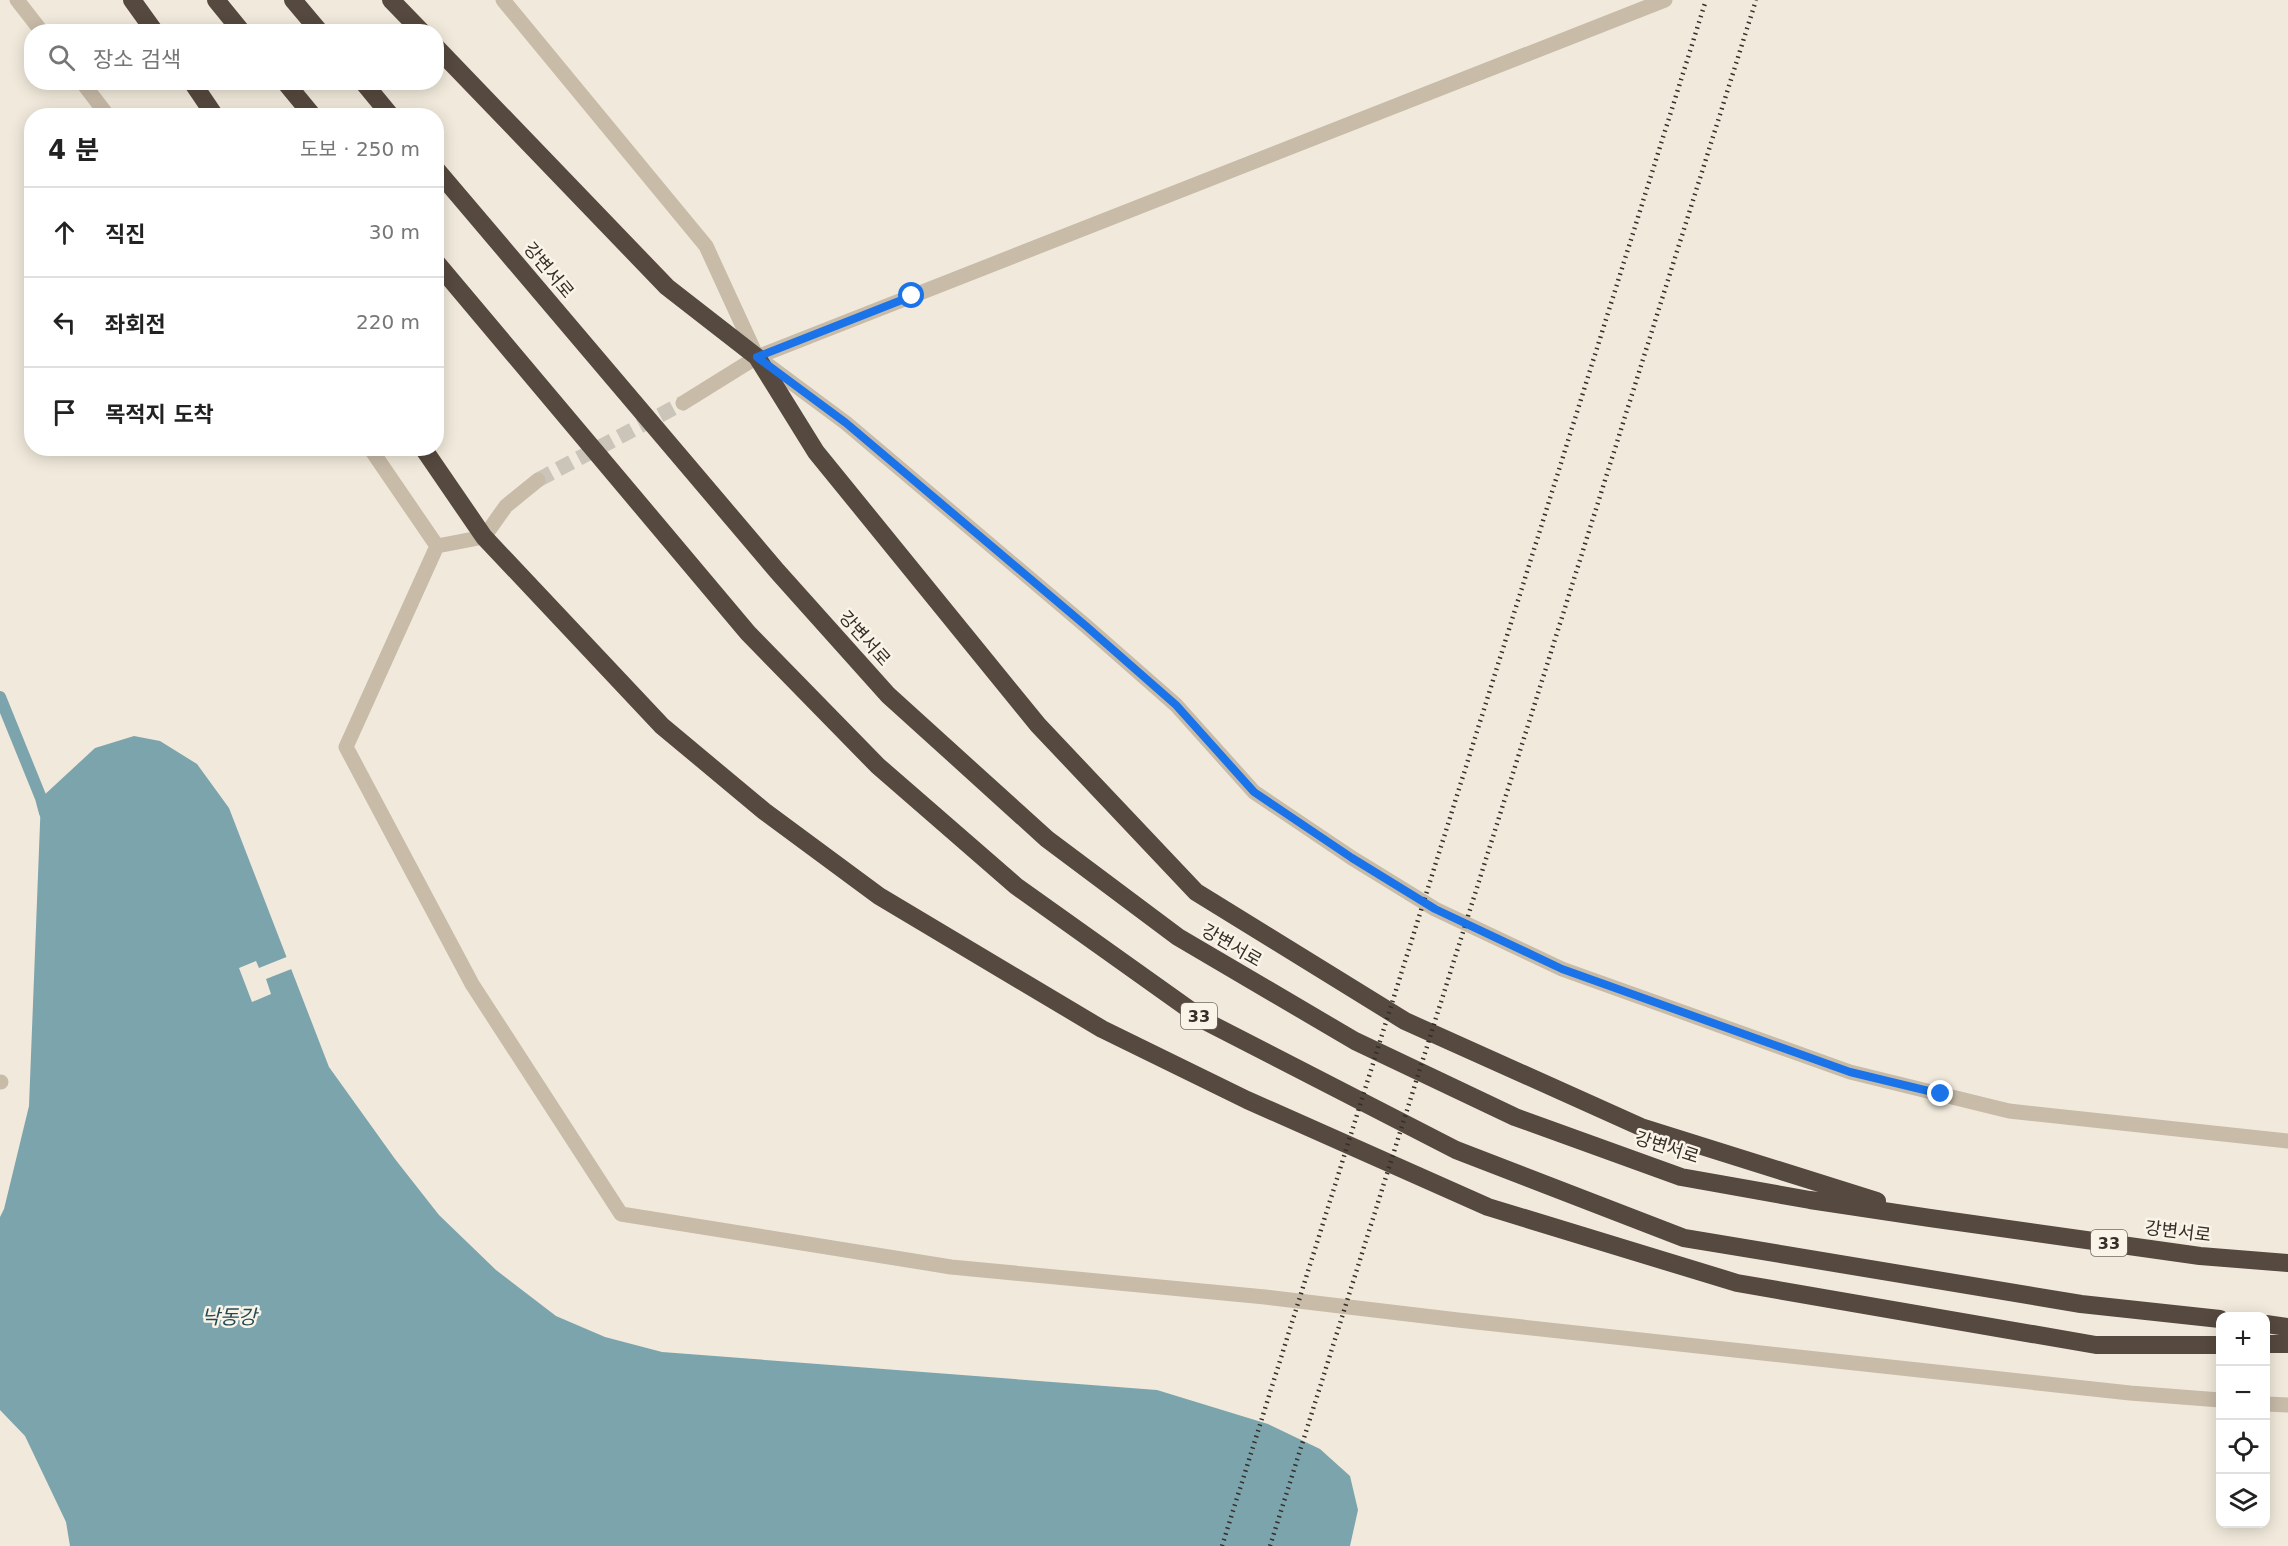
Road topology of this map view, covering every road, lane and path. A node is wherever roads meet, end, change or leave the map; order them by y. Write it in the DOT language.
graph roads {
  1 [pos="17,0"];
  2 [pos="132,0"];
  3 [pos="216,0"];
  4 [pos="293,0"];
  5 [pos="391,0"];
  6 [pos="503,0"];
  7 [pos="1665,0"];
  8 [pos="36,24"];
  9 [pos="149,24"];
  10 [pos="236,24"];
  11 [pos="313,24"];
  12 [pos="414,24"];
  13 [pos="444,55"];
  14 [pos="88,90"];
  15 [pos="197,90"];
  16 [pos="292,90"];
  17 [pos="370,90"];
  18 [pos="102,108"];
  19 [pos="210,108"];
  20 [pos="306,108"];
  21 [pos="384,108"];
  22 [pos="444,178"];
  23 [pos="444,272"];
  24 [pos="757,357"];
  25 [pos="683,403"];
  26 [pos="375,456"];
  27 [pos="428,456"];
  28 [pos="538,480"];
  29 [pos="484,537"];
  30 [pos="437,546"];
  31 [pos="2288,1141"];
  32 [pos="1930,1218"];
  33 [pos="2288,1263"];
  34 [pos="2216,1319"];
  35 [pos="2270,1325"];
  36 [pos="2288,1327"];
  37 [pos="2270,1344"];
  38 [pos="2288,1344"];
  39 [pos="2216,1345"];
  40 [pos="2216,1400"];
  41 [pos="2270,1404"];
  42 [pos="2288,1406"];
  1 -- 8 [label="street"];
  2 -- 9 [label="highway"];
  3 -- 10 [label="highway"];
  4 -- 11 [label="highway"];
  5 -- 12 [label="highway"];
  6 -- 24 [label="street"];
  7 -- 24 [label="street"];
  13 -- 24 [label="highway"];
  14 -- 18 [label="street"];
  15 -- 19 [label="highway"];
  16 -- 20 [label="highway"];
  17 -- 21 [label="highway"];
  22 -- 32 [label="highway, 강변서로 / 33"];
  23 -- 34 [label="highway, 33"];
  24 -- 25 [label="street"];
  24 -- 31 [label="street"];
  24 -- 32 [label="highway"];
  26 -- 30 [label="street"];
  27 -- 29 [label="highway"];
  28 -- 29 [label="street"];
  29 -- 30 [label="street"];
  29 -- 39 [label="highway"];
  30 -- 40 [label="street"];
  32 -- 33 [label="highway, 강변서로 / 33"];
  35 -- 36 [label="highway"];
  37 -- 38 [label="highway"];
  41 -- 42 [label="street"];
}
